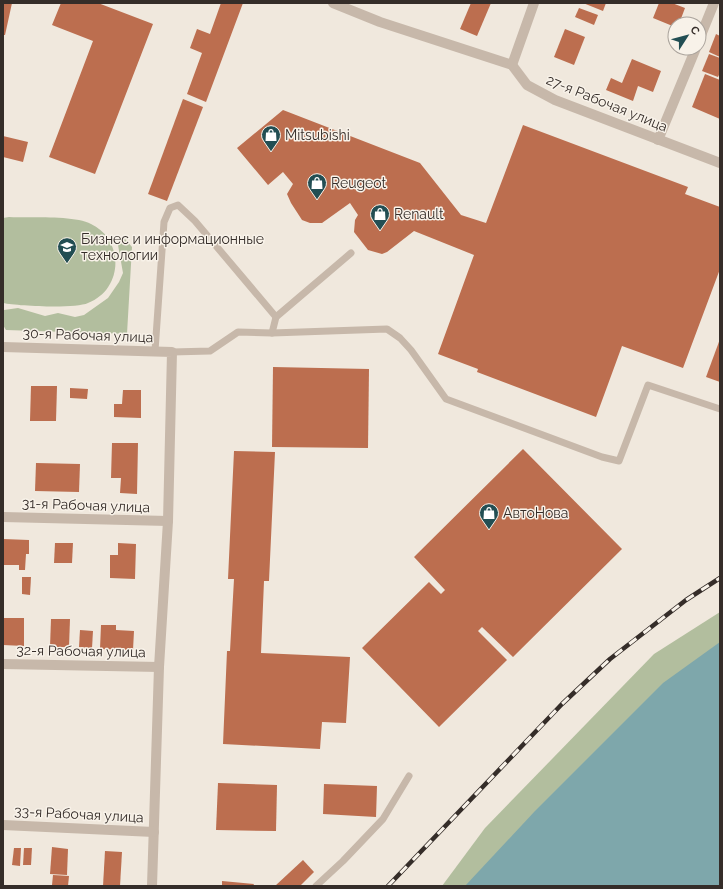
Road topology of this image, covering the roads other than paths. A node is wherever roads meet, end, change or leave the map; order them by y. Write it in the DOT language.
graph roads {
  1 [pos="333,3"];
  2 [pos="534,3"];
  3 [pos="714,3"];
  4 [pos="707,20"];
  5 [pos="693,56"];
  6 [pos="512,65"];
  7 [pos="658,140"];
  8 [pos="720,163"];
  9 [pos="351,253"];
  10 [pos="276,317"];
  11 [pos="272,333"];
  12 [pos="3,347"];
  13 [pos="155,351"];
  14 [pos="172,352"];
  15 [pos="720,409"];
  16 [pos="3,517"];
  17 [pos="168,522"];
  18 [pos="3,664"];
  19 [pos="159,667"];
  20 [pos="409,776"];
  21 [pos="3,825"];
  22 [pos="154,832"];
  23 [pos="152,886"];
  24 [pos="316,886"];
  1 -- 6 [label="street"];
  2 -- 6 [label="street"];
  3 -- 4 [label="street"];
  5 -- 7 [label="street"];
  6 -- 7 [label="street, 27-я Рабочая улица"];
  7 -- 8 [label="street, 27-я Рабочая улица"];
  9 -- 10 [label="lane"];
  10 -- 11 [label="lane"];
  10 -- 13 [label="lane"];
  11 -- 14 [label="lane"];
  11 -- 15 [label="lane"];
  12 -- 13 [label="street, 30-я Рабочая улица"];
  13 -- 14 [label="street, 30-я Рабочая улица"];
  14 -- 17 [label="street"];
  16 -- 17 [label="street, 31-я Рабочая улица"];
  17 -- 19 [label="street"];
  18 -- 19 [label="street, 32-я Рабочая улица"];
  19 -- 22 [label="street"];
  20 -- 24 [label="lane"];
  21 -- 22 [label="street, 33-я Рабочая улица"];
  22 -- 23 [label="street"];
}
